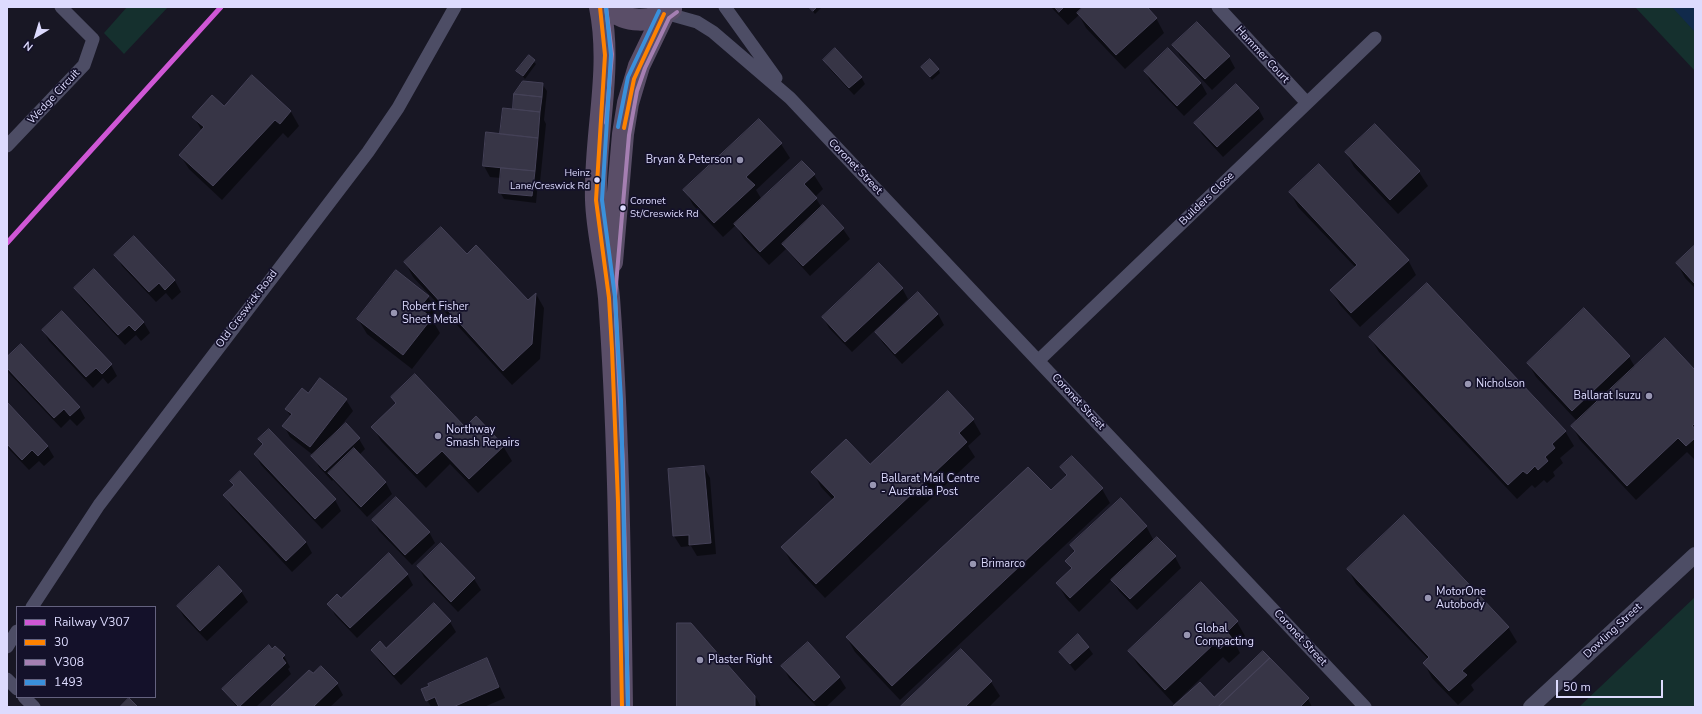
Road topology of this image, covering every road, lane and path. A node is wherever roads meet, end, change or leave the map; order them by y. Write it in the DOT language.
graph roads {
  1 [pos="61,7"];
  2 [pos="455,7"];
  3 [pos="600,7"];
  4 [pos="607,7"];
  5 [pos="725,7"];
  6 [pos="1218,7"];
  7 [pos="667,11"];
  8 [pos="1375,38"];
  9 [pos="790,98"];
  10 [pos="1307,103"];
  11 [pos="7,146"];
  12 [pos="608,296"];
  13 [pos="1039,360"];
  14 [pos="1695,555"];
  15 [pos="33,606"];
  16 [pos="16,633"];
  17 [pos="7,647"];
  18 [pos="7,679"];
  19 [pos="16,689"];
  20 [pos="25,698"];
  21 [pos="34,707"];
  22 [pos="622,707"];
  23 [pos="1365,707"];
  24 [pos="1531,707"];
  1 -- 11 [label="street, Wedge Circuit"];
  2 -- 15 [label="street, Old Creswick Road"];
  3 -- 12 [label="highway"];
  4 -- 7 [label="highway"];
  5 -- 9 [label="street, Coronet Street"];
  6 -- 10 [label="street, Hammer Court"];
  7 -- 9 [label="street, Coronet Street"];
  7 -- 12 [label="highway"];
  8 -- 10 [label="street, Builders Close"];
  9 -- 13 [label="street, Coronet Street"];
  10 -- 13 [label="street, Builders Close"];
  12 -- 22 [label="highway"];
  13 -- 23 [label="street, Coronet Street"];
  14 -- 24 [label="street, Dowling Street"];
  16 -- 17 [label="street"];
  18 -- 19 [label="street"];
  20 -- 21 [label="street"];
}
